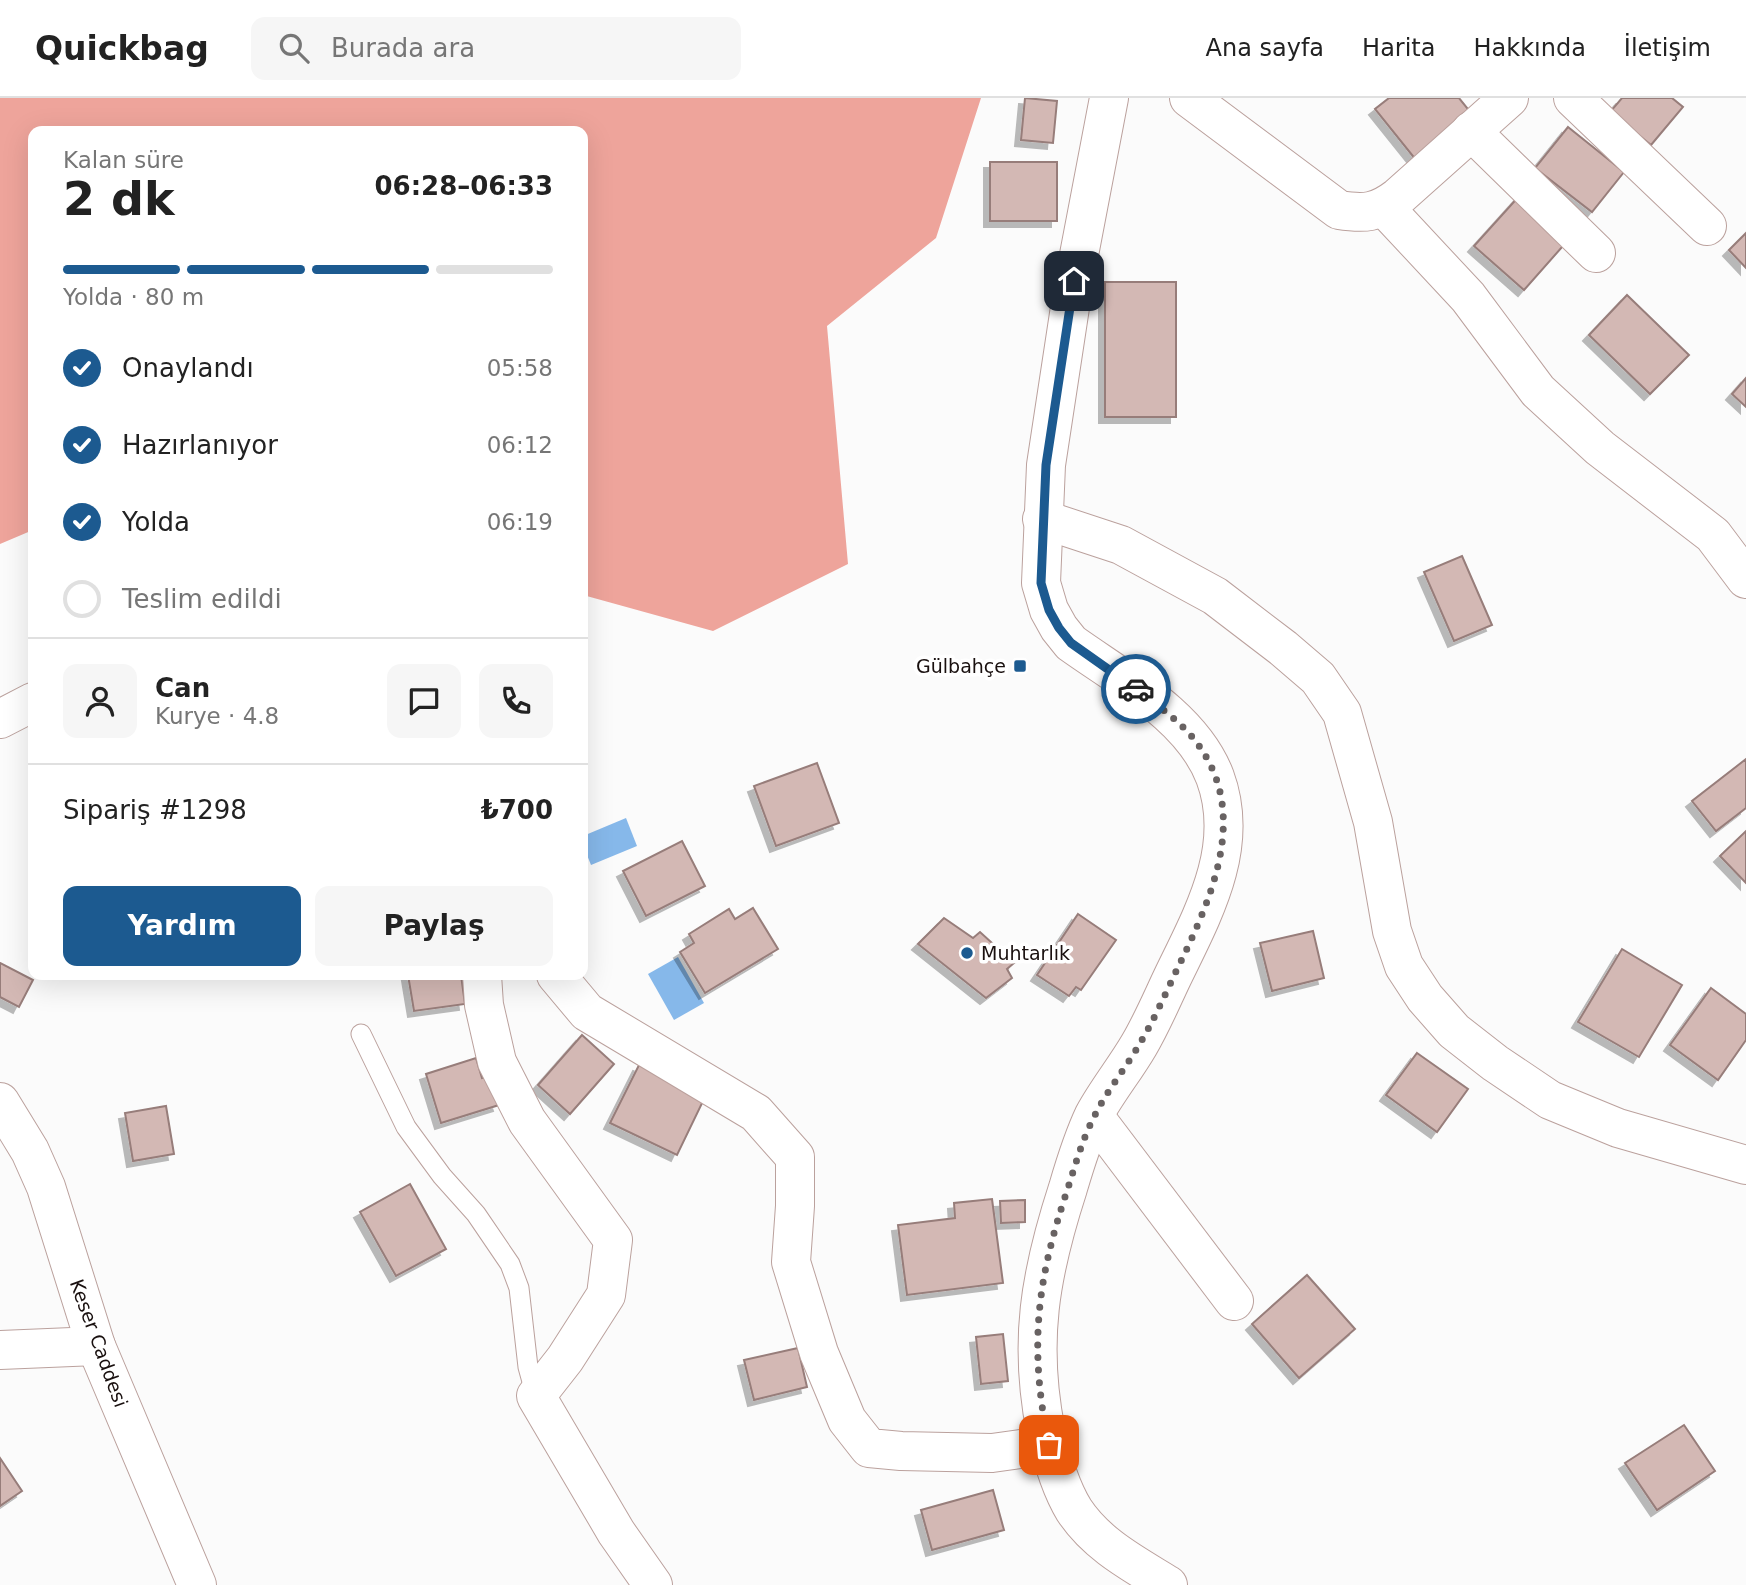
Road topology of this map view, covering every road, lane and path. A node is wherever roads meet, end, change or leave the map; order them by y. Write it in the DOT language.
graph roads {
  1 [pos="1110,98"];
  2 [pos="1189,98"];
  3 [pos="1509,98"];
  4 [pos="1573,98"];
  5 [pos="1471,131"];
  6 [pos="1384,208"];
  7 [pos="1707,226"];
  8 [pos="1597,253"];
  9 [pos="1042,519"];
  10 [pos="1746,579"];
  11 [pos="28,705"];
  12 [pos="0,719"];
  13 [pos="482,980"];
  14 [pos="560,980"];
  15 [pos="361,1034"];
  16 [pos="0,1102"];
  17 [pos="1094,1116"];
  18 [pos="1746,1165"];
  19 [pos="1234,1301"];
  20 [pos="96,1346"];
  21 [pos="0,1350"];
  22 [pos="536,1396"];
  23 [pos="1049,1445"];
  24 [pos="197,1585"];
  25 [pos="653,1585"];
  26 [pos="1168,1585"];
  1 -- 9 [label="street"];
  2 -- 6 [label="street"];
  3 -- 5 [label="street"];
  4 -- 7 [label="street"];
  5 -- 6 [label="street"];
  5 -- 8 [label="street"];
  6 -- 10 [label="street"];
  9 -- 17 [label="street"];
  9 -- 18 [label="street"];
  11 -- 12 [label="street"];
  13 -- 22 [label="street"];
  14 -- 23 [label="street"];
  15 -- 22 [label="lane"];
  16 -- 20 [label="street, Keser Caddesi"];
  17 -- 19 [label="street"];
  17 -- 23 [label="street"];
  20 -- 21 [label="street"];
  20 -- 24 [label="street, Keser Caddesi"];
  22 -- 25 [label="street"];
  23 -- 26 [label="street"];
}
